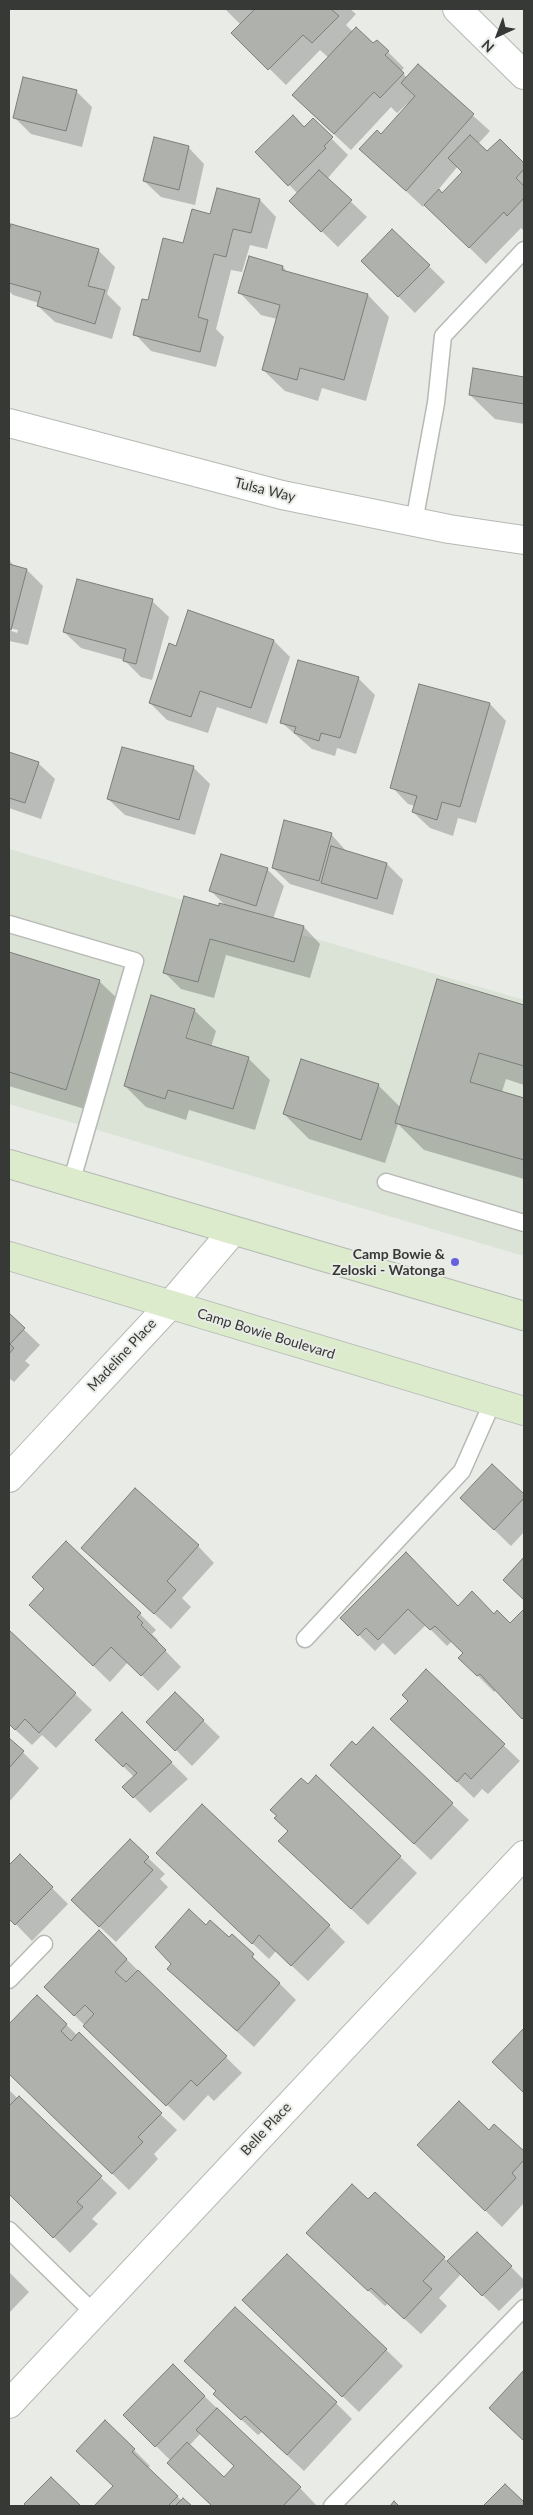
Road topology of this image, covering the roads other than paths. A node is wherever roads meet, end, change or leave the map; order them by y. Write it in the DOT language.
graph roads {
  1 [pos="456,9"];
  2 [pos="524,75"];
  3 [pos="524,250"];
  4 [pos="9,423"];
  5 [pos="414,522"];
  6 [pos="524,540"];
  7 [pos="9,924"];
  8 [pos="9,1164"];
  9 [pos="386,1182"];
  10 [pos="71,1183"];
  11 [pos="524,1223"];
  12 [pos="233,1231"];
  13 [pos="9,1256"];
  14 [pos="170,1305"];
  15 [pos="524,1316"];
  16 [pos="493,1401"];
  17 [pos="524,1411"];
  18 [pos="9,1478"];
  19 [pos="305,1639"];
  20 [pos="524,1855"];
  21 [pos="44,1944"];
  22 [pos="9,1980"];
  23 [pos="9,2230"];
  24 [pos="524,2308"];
  25 [pos="94,2313"];
  26 [pos="9,2404"];
  27 [pos="332,2506"];
  1 -- 2 [label="street"];
  3 -- 5 [label="lane"];
  4 -- 5 [label="street, Tulsa Way"];
  5 -- 6 [label="street, Tulsa Way"];
  7 -- 10 [label="lane"];
  8 -- 10 [label="main road"];
  9 -- 11 [label="lane"];
  10 -- 12 [label="main road"];
  12 -- 14 [label="street, Madeline Place"];
  12 -- 15 [label="main road"];
  13 -- 14 [label="main road, Camp Bowie Boulevard"];
  14 -- 16 [label="main road, Camp Bowie Boulevard"];
  14 -- 18 [label="street, Madeline Place"];
  16 -- 17 [label="main road, Camp Bowie Boulevard"];
  16 -- 19 [label="lane"];
  20 -- 25 [label="street, Belle Place"];
  21 -- 22 [label="lane"];
  23 -- 25 [label="lane"];
  24 -- 27 [label="lane"];
  25 -- 26 [label="street, Belle Place"];
}
